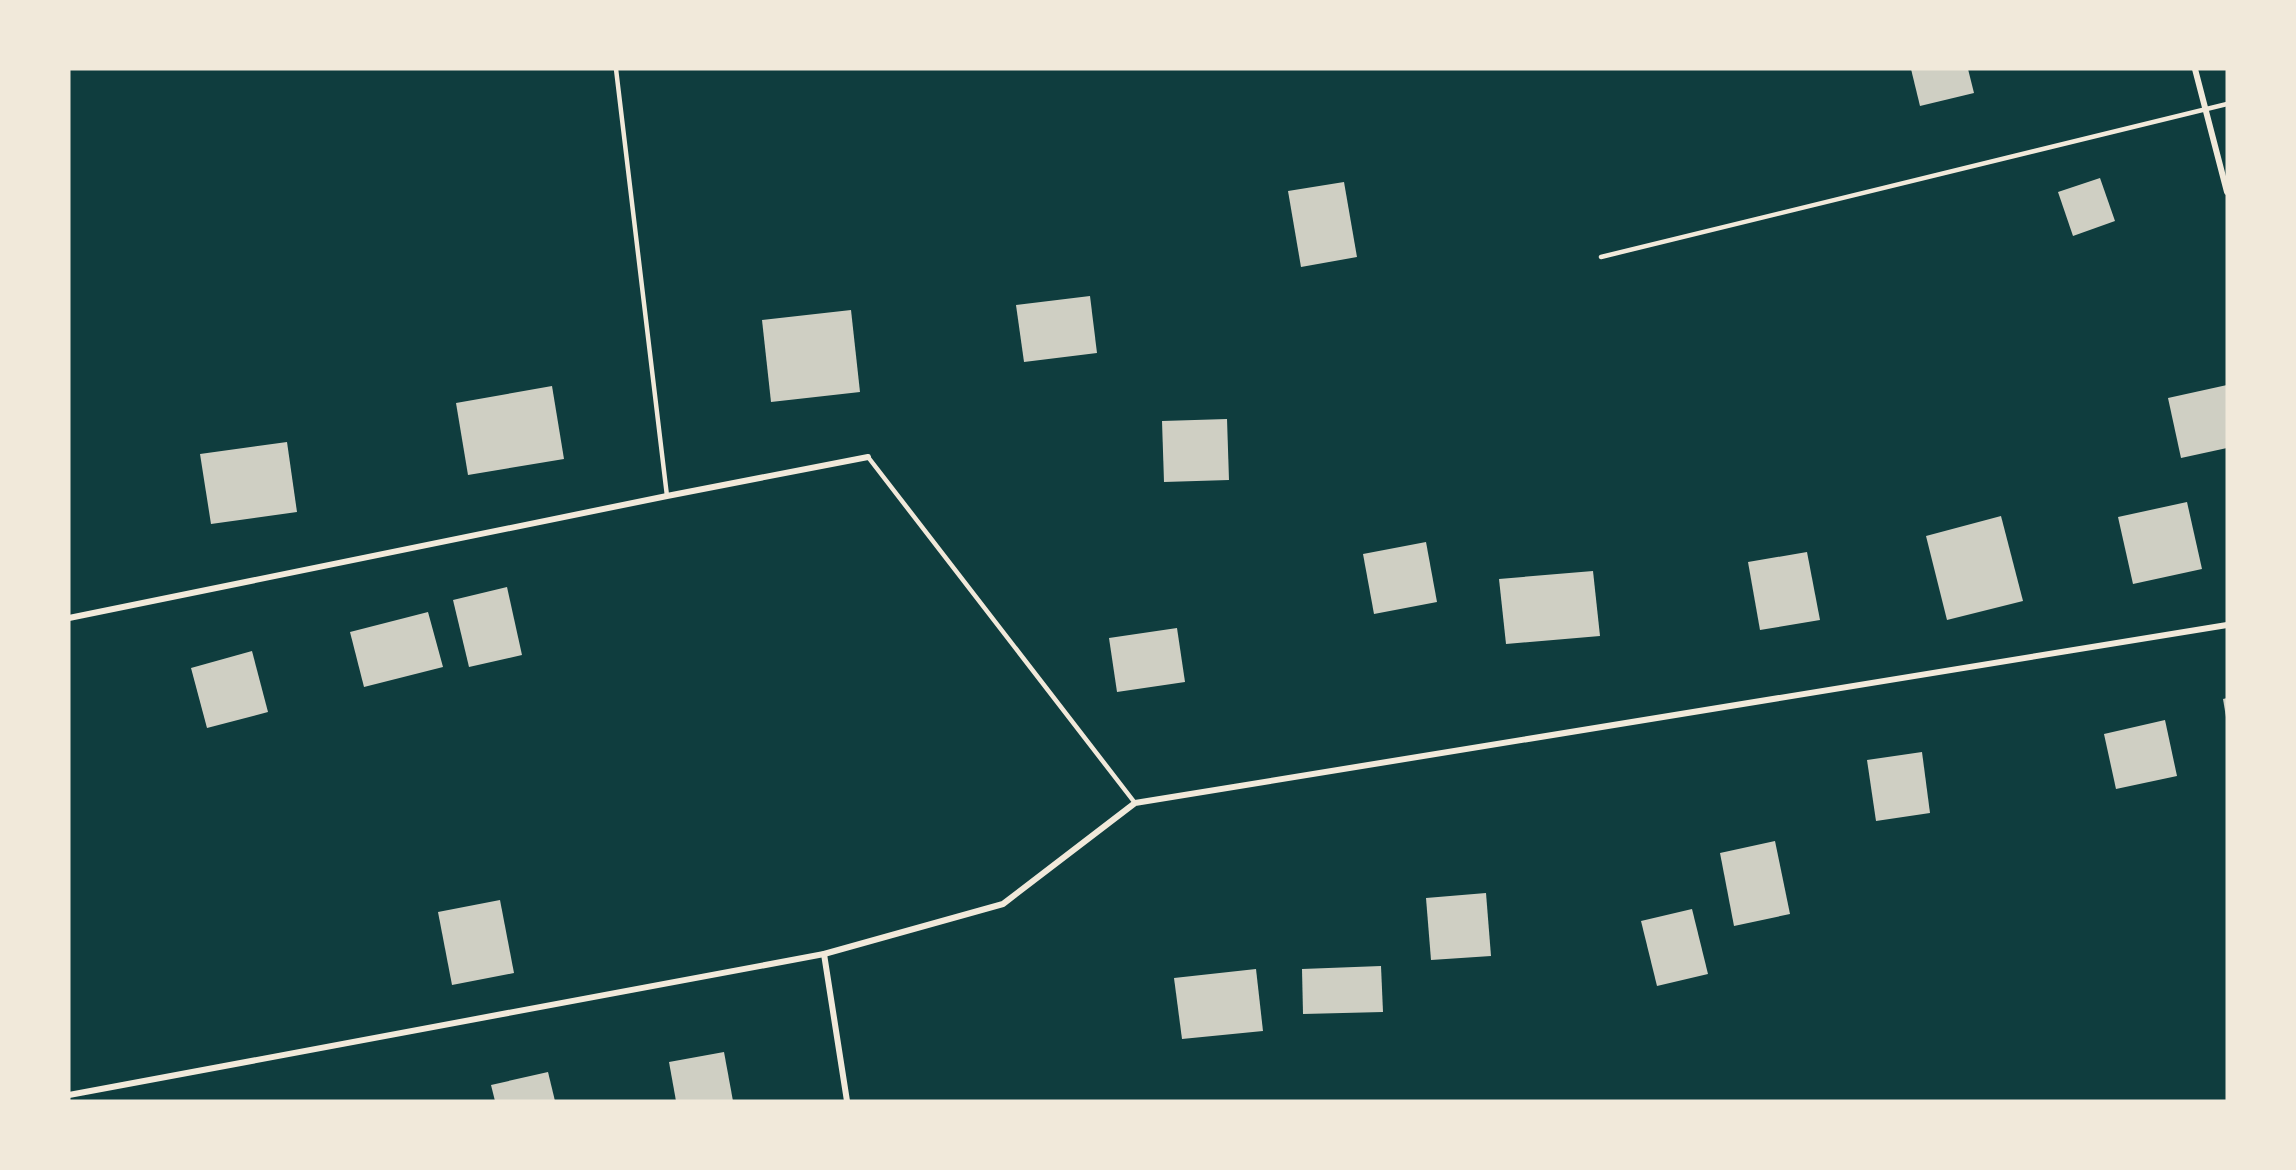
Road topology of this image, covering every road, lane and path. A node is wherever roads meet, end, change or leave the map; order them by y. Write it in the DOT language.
graph roads {
  1 [pos="616,69"];
  2 [pos="2195,69"];
  3 [pos="2227,104"];
  4 [pos="2205,108"];
  5 [pos="2227,192"];
  6 [pos="1602,257"];
  7 [pos="868,457"];
  8 [pos="667,496"];
  9 [pos="69,618"];
  10 [pos="2227,625"];
  11 [pos="1135,803"];
  12 [pos="824,954"];
  13 [pos="69,1095"];
  14 [pos="846,1101"];
  1 -- 8 [label="lane"];
  2 -- 4 [label="street"];
  3 -- 4 [label="lane"];
  4 -- 5 [label="street"];
  4 -- 6 [label="lane"];
  7 -- 8 [label="street"];
  7 -- 11 [label="lane"];
  8 -- 9 [label="street"];
  10 -- 11 [label="street"];
  11 -- 12 [label="street"];
  12 -- 13 [label="street"];
  12 -- 14 [label="street"];
}
